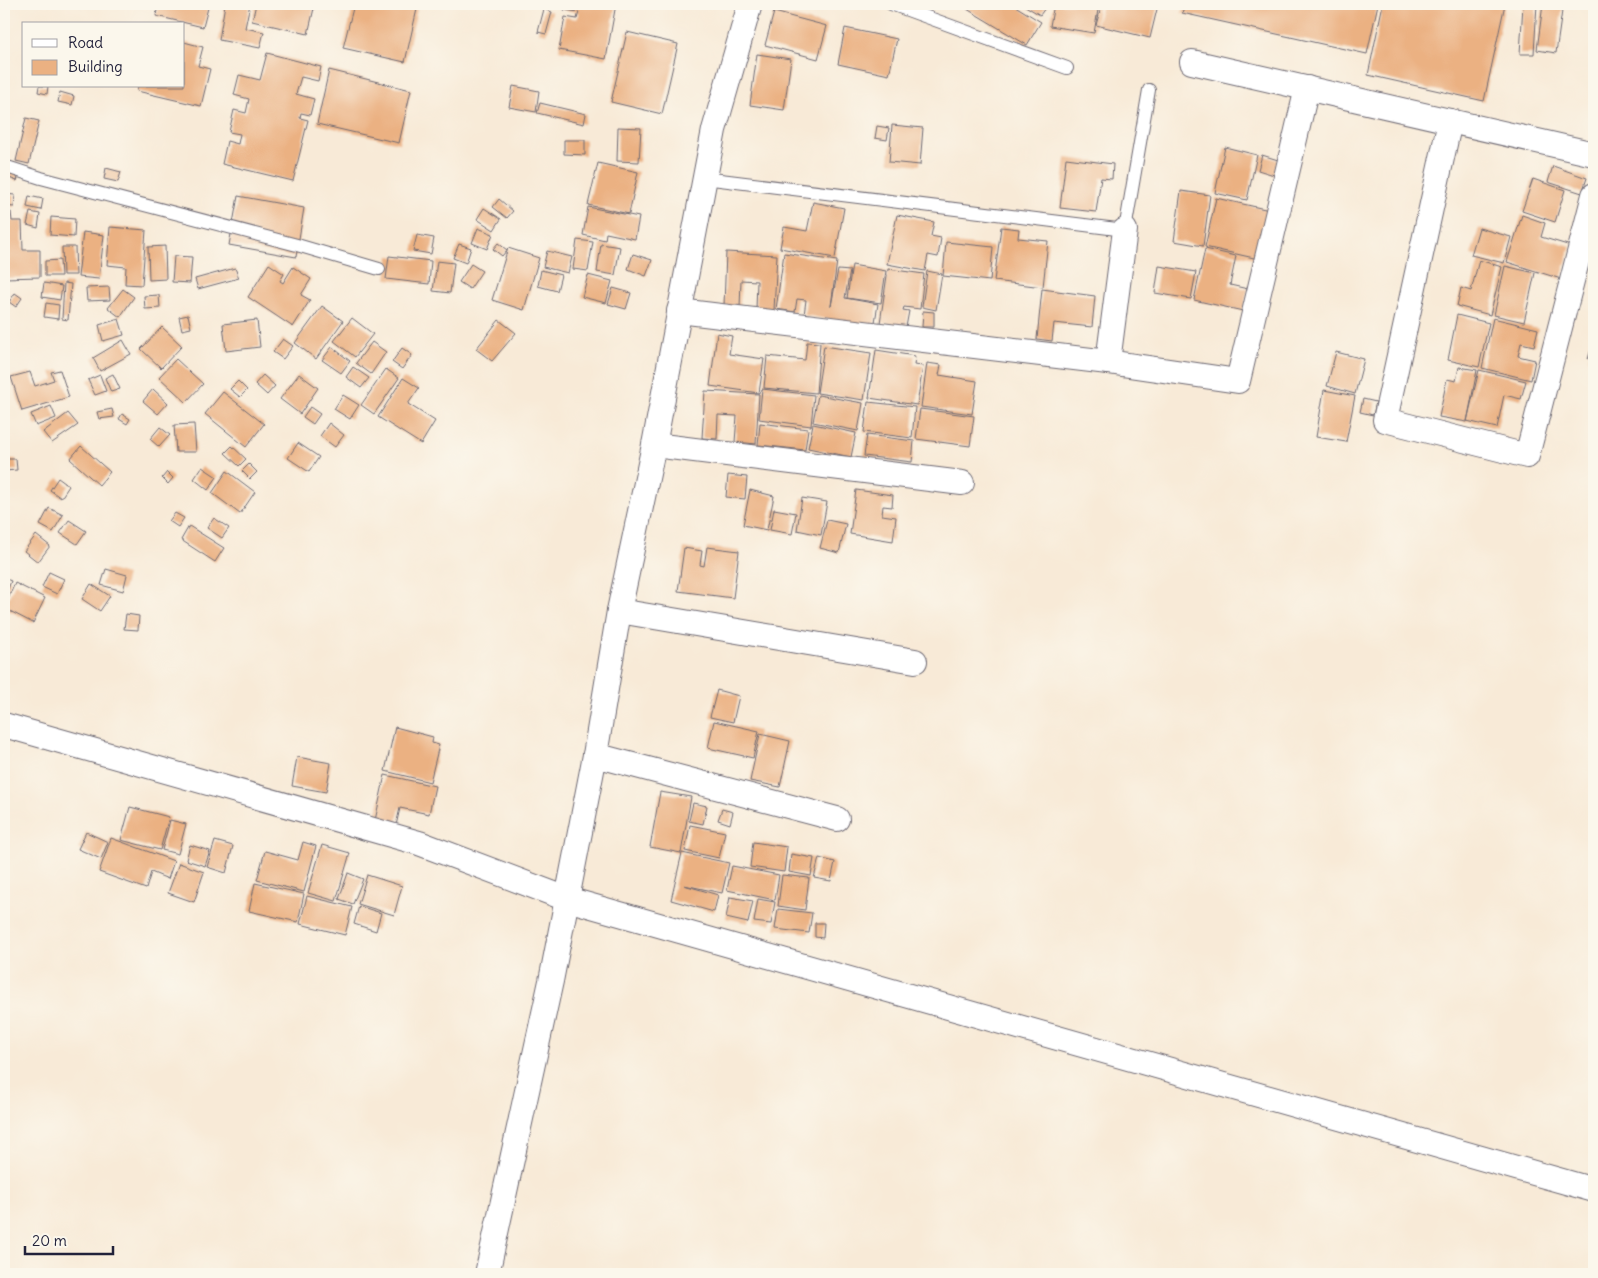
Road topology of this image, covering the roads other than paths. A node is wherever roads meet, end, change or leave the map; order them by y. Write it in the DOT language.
graph roads {
  1 [pos="750,4"];
  2 [pos="891,4"];
  3 [pos="1192,62"];
  4 [pos="1066,68"];
  5 [pos="1306,88"];
  6 [pos="1149,90"];
  7 [pos="1450,121"];
  8 [pos="1594,154"];
  9 [pos="4,166"];
  10 [pos="704,178"];
  11 [pos="1594,195"];
  12 [pos="1125,230"];
  13 [pos="379,269"];
  14 [pos="679,311"];
  15 [pos="1108,362"];
  16 [pos="654,445"];
  17 [pos="962,482"];
  18 [pos="619,611"];
  19 [pos="915,661"];
  20 [pos="4,725"];
  21 [pos="595,755"];
  22 [pos="837,819"];
  23 [pos="567,899"];
  24 [pos="1594,1190"];
  25 [pos="487,1274"];
  1 -- 10 [label="street"];
  2 -- 4 [label="lane"];
  3 -- 5 [label="street"];
  5 -- 7 [label="street"];
  5 -- 15 [label="street"];
  6 -- 12 [label="lane"];
  7 -- 8 [label="street"];
  7 -- 11 [label="street"];
  9 -- 13 [label="lane"];
  10 -- 12 [label="lane"];
  10 -- 14 [label="street"];
  12 -- 15 [label="street"];
  14 -- 15 [label="street"];
  14 -- 16 [label="street"];
  16 -- 17 [label="street"];
  16 -- 18 [label="street"];
  18 -- 19 [label="street"];
  18 -- 21 [label="street"];
  20 -- 23 [label="street"];
  21 -- 22 [label="street"];
  21 -- 23 [label="street"];
  23 -- 24 [label="street"];
  23 -- 25 [label="street"];
}
